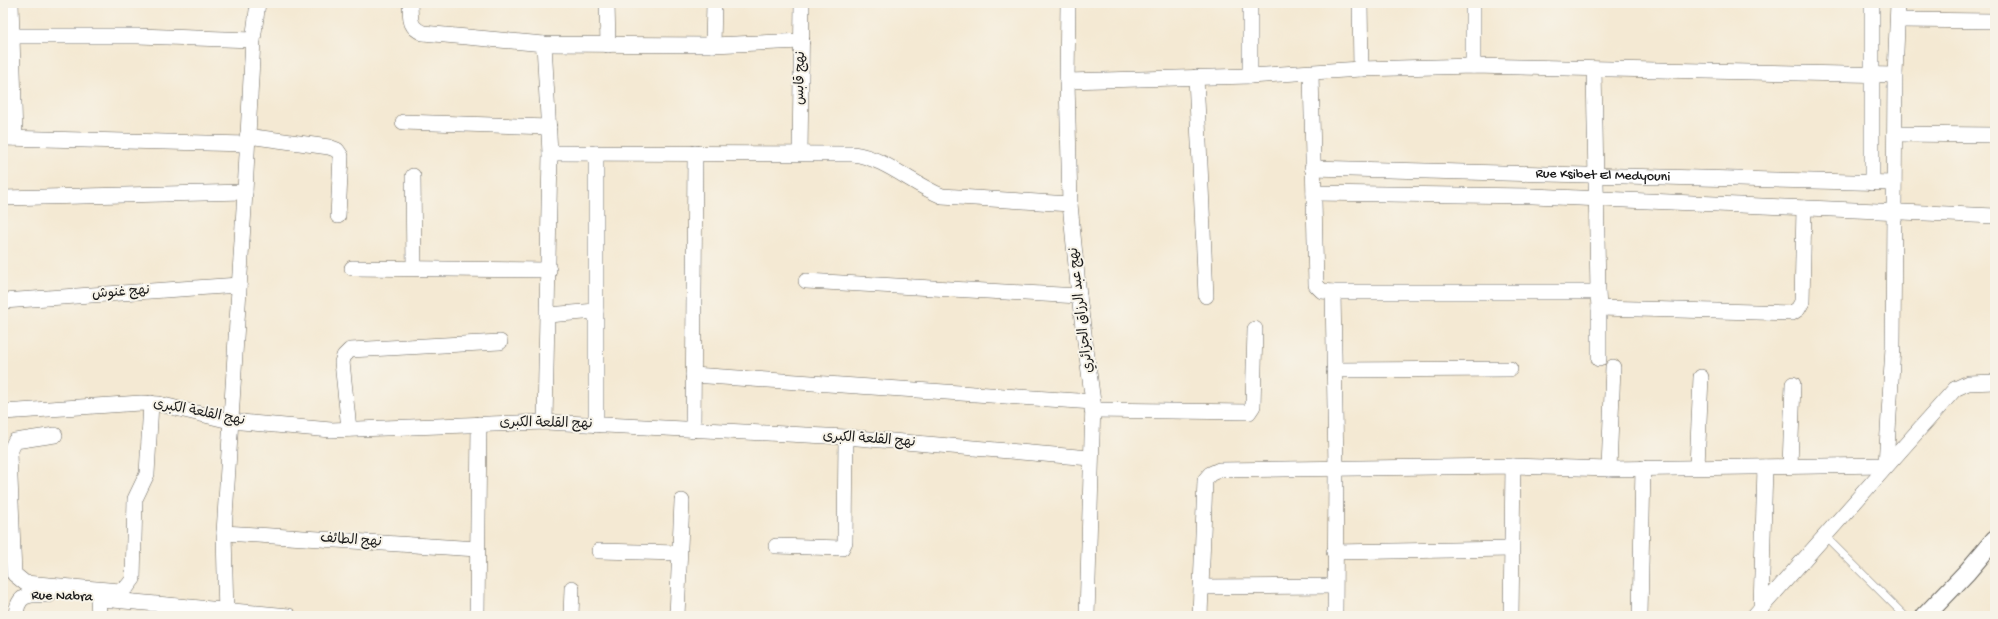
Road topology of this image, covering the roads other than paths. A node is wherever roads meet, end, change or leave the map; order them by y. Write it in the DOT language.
graph roads {
  1 [pos="11,3"];
  2 [pos="258,3"];
  3 [pos="410,3"];
  4 [pos="607,3"];
  5 [pos="714,3"];
  6 [pos="802,3"];
  7 [pos="1068,3"];
  8 [pos="1250,3"];
  9 [pos="1360,3"];
  10 [pos="1473,3"];
  11 [pos="1872,3"];
  12 [pos="1898,3"];
  13 [pos="1898,20"];
  14 [pos="1995,21"];
  15 [pos="11,36"];
  16 [pos="253,40"];
  17 [pos="802,41"];
  18 [pos="544,44"];
  19 [pos="608,45"];
  20 [pos="713,45"];
  21 [pos="1472,66"];
  22 [pos="1361,69"];
  23 [pos="1594,69"];
  24 [pos="1311,73"];
  25 [pos="1871,74"];
  26 [pos="1895,75"];
  27 [pos="1250,76"];
  28 [pos="1196,77"];
  29 [pos="1067,81"];
  30 [pos="403,122"];
  31 [pos="549,127"];
  32 [pos="1895,134"];
  33 [pos="1995,135"];
  34 [pos="9,138"];
  35 [pos="247,140"];
  36 [pos="550,153"];
  37 [pos="596,153"];
  38 [pos="800,153"];
  39 [pos="695,154"];
  40 [pos="1312,168"];
  41 [pos="1595,175"];
  42 [pos="413,176"];
  43 [pos="1872,182"];
  44 [pos="1894,183"];
  45 [pos="245,192"];
  46 [pos="1314,193"];
  47 [pos="3,198"];
  48 [pos="1595,200"];
  49 [pos="1070,204"];
  50 [pos="1804,208"];
  51 [pos="1895,212"];
  52 [pos="338,216"];
  53 [pos="1995,216"];
  54 [pos="352,268"];
  55 [pos="414,268"];
  56 [pos="549,270"];
  57 [pos="806,281"];
  58 [pos="239,285"];
  59 [pos="1332,292"];
  60 [pos="1598,292"];
  61 [pos="1079,296"];
  62 [pos="1206,296"];
  63 [pos="3,301"];
  64 [pos="1599,308"];
  65 [pos="596,312"];
  66 [pos="548,315"];
  67 [pos="1256,329"];
  68 [pos="500,342"];
  69 [pos="1599,359"];
  70 [pos="1613,367"];
  71 [pos="1510,369"];
  72 [pos="1334,370"];
  73 [pos="693,375"];
  74 [pos="1701,377"];
  75 [pos="1995,382"];
  76 [pos="1793,384"];
  77 [pos="151,403"];
  78 [pos="1092,406"];
  79 [pos="3,412"];
  80 [pos="230,421"];
  81 [pos="545,422"];
  82 [pos="480,424"];
  83 [pos="596,425"];
  84 [pos="349,429"];
  85 [pos="693,430"];
  86 [pos="54,435"];
  87 [pos="846,438"];
  88 [pos="1090,458"];
  89 [pos="1886,465"];
  90 [pos="1513,466"];
  91 [pos="1696,466"];
  92 [pos="1790,466"];
  93 [pos="1765,467"];
  94 [pos="1336,468"];
  95 [pos="1643,468"];
  96 [pos="1609,469"];
  97 [pos="682,501"];
  98 [pos="224,533"];
  99 [pos="1825,536"];
  100 [pos="1995,539"];
  101 [pos="776,546"];
  102 [pos="478,549"];
  103 [pos="1511,549"];
  104 [pos="599,551"];
  105 [pos="1334,552"];
  106 [pos="679,553"];
  107 [pos="1334,586"];
  108 [pos="1201,587"];
  109 [pos="572,588"];
  110 [pos="98,598"];
  111 [pos="226,613"];
  112 [pos="1757,613"];
  113 [pos="16,616"];
  114 [pos="99,616"];
  115 [pos="289,616"];
  116 [pos="477,616"];
  117 [pos="571,616"];
  118 [pos="677,616"];
  119 [pos="1087,616"];
  120 [pos="1200,616"];
  121 [pos="1335,616"];
  122 [pos="1511,616"];
  123 [pos="1640,616"];
  124 [pos="1905,616"];
  125 [pos="1925,616"];
  1 -- 15 [label="street"];
  2 -- 16 [label="street"];
  3 -- 18 [label="street"];
  4 -- 19 [label="street"];
  5 -- 20 [label="street"];
  6 -- 17 [label="street, نهج قابس"];
  7 -- 29 [label="street, نهج عبد الرزاق الجزائري"];
  8 -- 27 [label="street"];
  9 -- 22 [label="street"];
  10 -- 21 [label="street"];
  11 -- 25 [label="street"];
  12 -- 13 [label="street"];
  13 -- 14 [label="street"];
  13 -- 26 [label="street"];
  15 -- 16 [label="street"];
  15 -- 34 [label="street"];
  16 -- 35 [label="street"];
  17 -- 20 [label="street"];
  17 -- 38 [label="street, نهج قابس"];
  18 -- 19 [label="street"];
  18 -- 31 [label="street"];
  19 -- 20 [label="street"];
  21 -- 22 [label="street"];
  21 -- 23 [label="street"];
  22 -- 24 [label="street"];
  23 -- 25 [label="street"];
  23 -- 41 [label="street"];
  24 -- 27 [label="street"];
  24 -- 40 [label="street"];
  25 -- 26 [label="street"];
  25 -- 43 [label="street"];
  26 -- 32 [label="street"];
  27 -- 28 [label="street"];
  28 -- 29 [label="street"];
  28 -- 62 [label="street"];
  29 -- 49 [label="street, نهج عبد الرزاق الجزائري"];
  30 -- 31 [label="street"];
  31 -- 36 [label="street"];
  32 -- 33 [label="street"];
  32 -- 44 [label="street"];
  34 -- 35 [label="street"];
  35 -- 45 [label="street"];
  35 -- 52 [label="street"];
  36 -- 37 [label="street"];
  36 -- 56 [label="street"];
  37 -- 39 [label="street"];
  37 -- 65 [label="street"];
  38 -- 39 [label="street"];
  38 -- 49 [label="street"];
  39 -- 73 [label="street"];
  40 -- 41 [label="street, Rue Ksibet El Medyouni"];
  40 -- 46 [label="street"];
  41 -- 43 [label="street, Rue Ksibet El Medyouni"];
  41 -- 48 [label="street"];
  42 -- 55 [label="street"];
  43 -- 44 [label="street, Rue Ksibet El Medyouni"];
  44 -- 51 [label="street"];
  45 -- 47 [label="street"];
  45 -- 58 [label="street"];
  46 -- 48 [label="street, Rue Ksibet El Medyouni"];
  46 -- 59 [label="street"];
  48 -- 50 [label="street, Rue Ksibet El Medyouni"];
  48 -- 60 [label="street"];
  49 -- 61 [label="street, نهج عبد الرزاق الجزائري"];
  50 -- 51 [label="street, Rue Ksibet El Medyouni"];
  50 -- 64 [label="street"];
  51 -- 53 [label="street, Rue Ksibet El Medyouni"];
  51 -- 89 [label="street"];
  54 -- 55 [label="street"];
  55 -- 56 [label="street"];
  56 -- 66 [label="street"];
  57 -- 61 [label="street"];
  58 -- 63 [label="street, نهج غنوش"];
  58 -- 80 [label="street"];
  59 -- 60 [label="street"];
  59 -- 72 [label="street"];
  60 -- 64 [label="street"];
  61 -- 78 [label="street, نهج عبد الرزاق الجزائري"];
  64 -- 69 [label="street"];
  65 -- 66 [label="street"];
  65 -- 83 [label="street"];
  66 -- 81 [label="street"];
  67 -- 78 [label="street"];
  68 -- 84 [label="street"];
  70 -- 96 [label="street"];
  71 -- 72 [label="street"];
  72 -- 94 [label="street"];
  73 -- 78 [label="street"];
  73 -- 85 [label="street"];
  74 -- 91 [label="street"];
  75 -- 89 [label="street"];
  76 -- 92 [label="street"];
  77 -- 79 [label="street, نهج القلعة الكبرى"];
  77 -- 80 [label="street, نهج القلعة الكبرى"];
  77 -- 86 [label="street"];
  78 -- 88 [label="street, نهج عبد الرزاق الجزائري"];
  80 -- 84 [label="street, نهج القلعة الكبرى"];
  80 -- 98 [label="street"];
  81 -- 82 [label="street, نهج القلعة الكبرى"];
  81 -- 83 [label="street, نهج القلعة الكبرى"];
  82 -- 84 [label="street, نهج القلعة الكبرى"];
  82 -- 102 [label="street"];
  83 -- 85 [label="street, نهج القلعة الكبرى"];
  85 -- 87 [label="street, نهج القلعة الكبرى"];
  87 -- 88 [label="street, نهج القلعة الكبرى"];
  87 -- 101 [label="street"];
  88 -- 119 [label="street, نهج عبد الرزاق الجزائري"];
  89 -- 92 [label="street"];
  89 -- 99 [label="street"];
  90 -- 94 [label="street"];
  90 -- 96 [label="street"];
  90 -- 103 [label="street"];
  91 -- 93 [label="street"];
  91 -- 95 [label="street"];
  92 -- 93 [label="street"];
  93 -- 112 [label="street"];
  94 -- 105 [label="street"];
  94 -- 108 [label="street"];
  95 -- 96 [label="street"];
  95 -- 123 [label="street"];
  97 -- 106 [label="street"];
  98 -- 102 [label="street, نهج الطائف"];
  98 -- 111 [label="street"];
  99 -- 112 [label="street"];
  99 -- 124 [label="lane"];
  100 -- 125 [label="street"];
  102 -- 116 [label="street"];
  103 -- 105 [label="street"];
  103 -- 122 [label="street"];
  104 -- 106 [label="street"];
  105 -- 107 [label="street"];
  106 -- 118 [label="street"];
  107 -- 108 [label="street"];
  107 -- 121 [label="street"];
  108 -- 120 [label="street"];
  109 -- 117 [label="street"];
  110 -- 111 [label="street, Rue Nabra"];
  110 -- 113 [label="street, Rue Nabra"];
  110 -- 114 [label="street"];
  111 -- 115 [label="street, Rue Nabra"];
}
